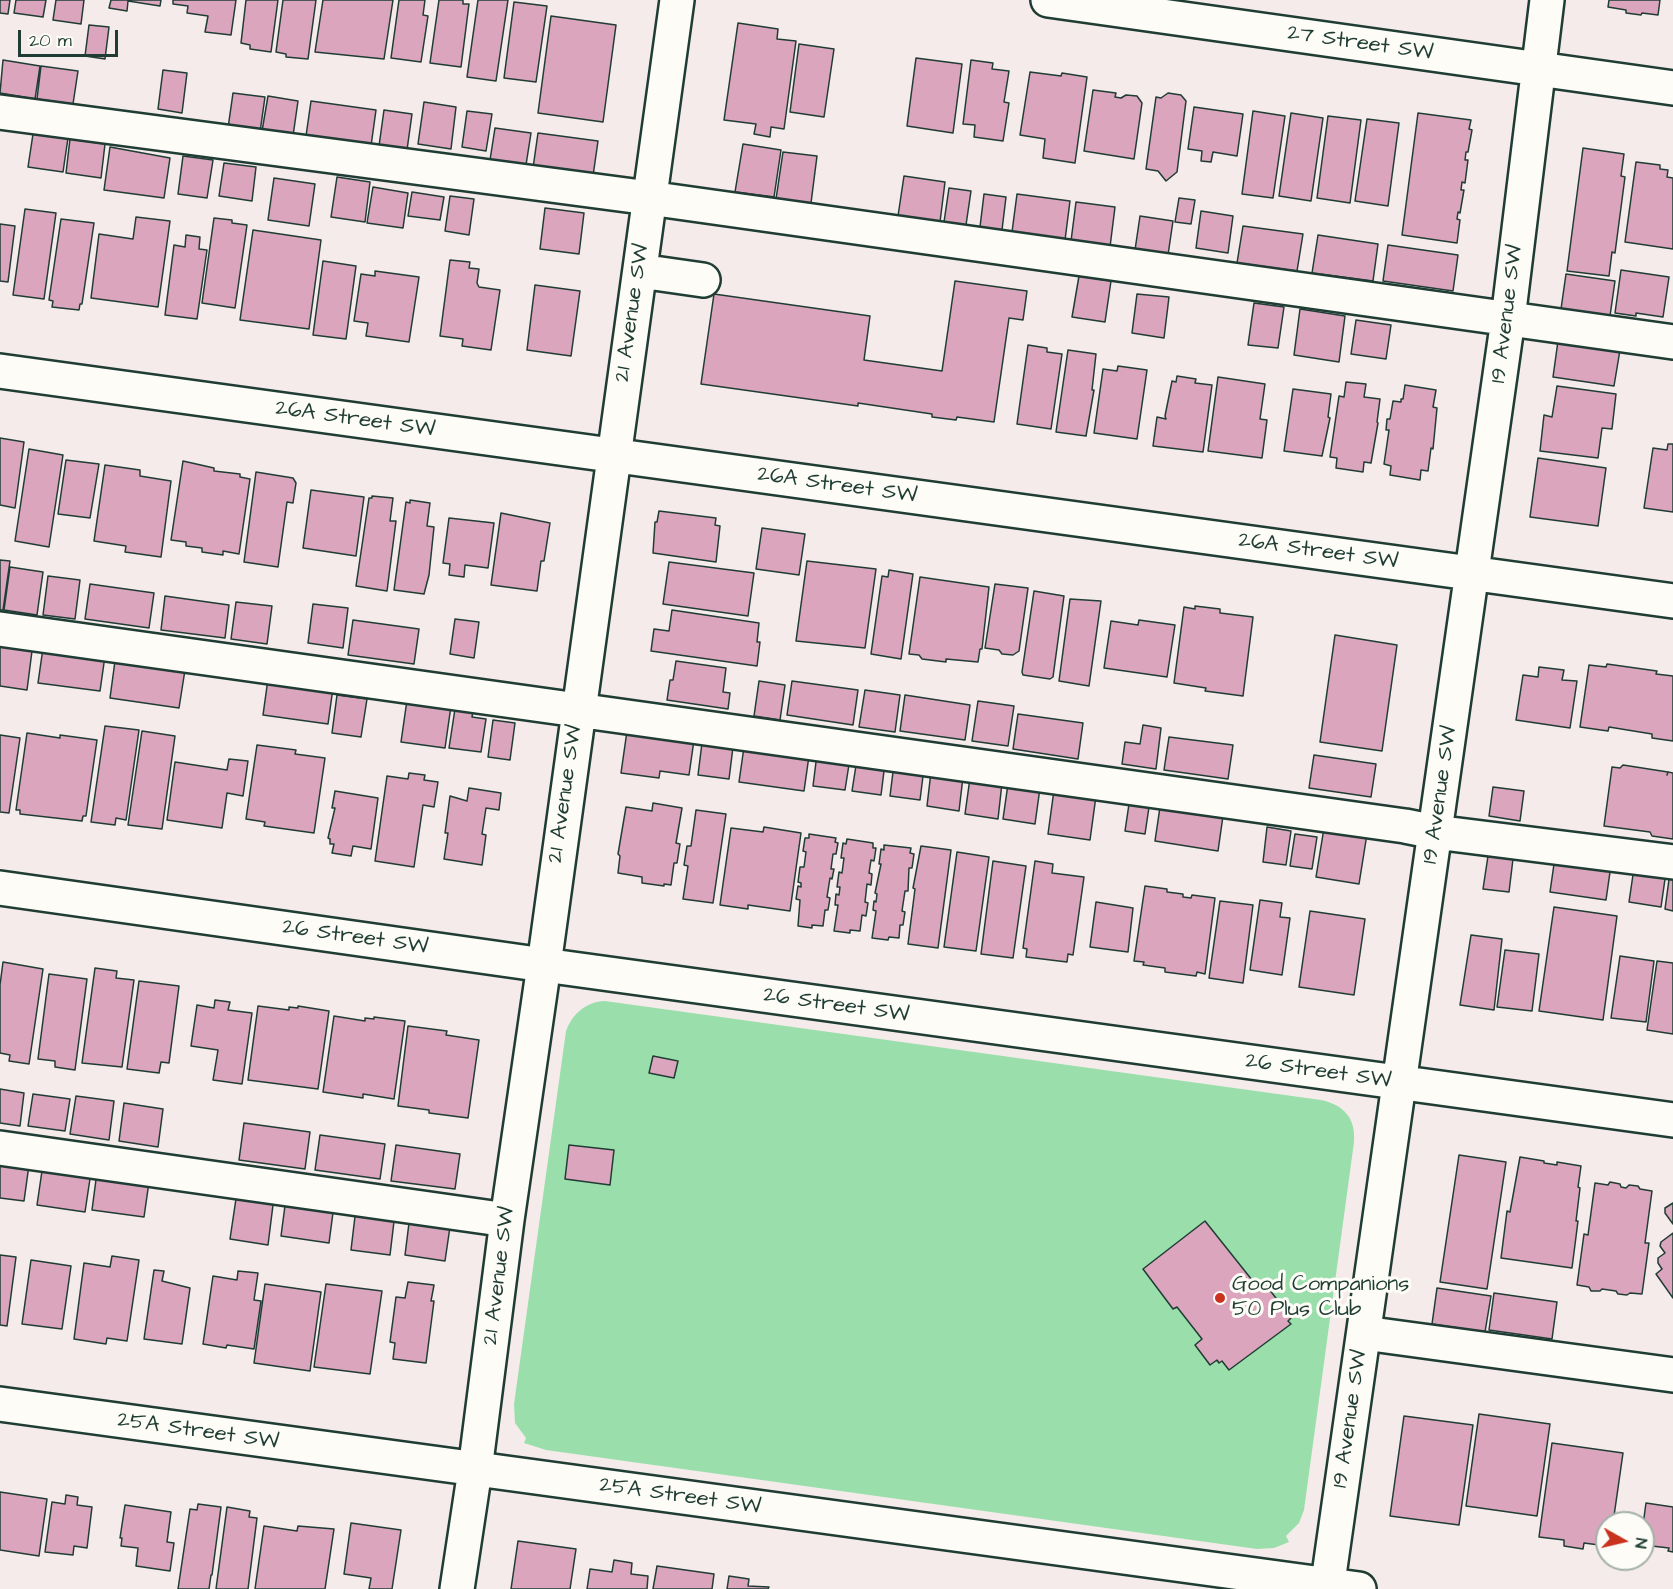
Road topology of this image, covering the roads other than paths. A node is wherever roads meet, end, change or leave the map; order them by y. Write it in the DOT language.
graph roads {
  1 [pos="677,0"];
  2 [pos="1048,0"];
  3 [pos="1547,0"];
  4 [pos="1537,69"];
  5 [pos="1673,88"];
  6 [pos="0,112"];
  7 [pos="649,198"];
  8 [pos="640,271"];
  9 [pos="703,280"];
  10 [pos="1508,319"];
  11 [pos="1673,342"];
  12 [pos="0,371"];
  13 [pos="614,455"];
  14 [pos="1473,573"];
  15 [pos="1673,601"];
  16 [pos="0,629"];
  17 [pos="578,709"];
  18 [pos="1435,832"];
  19 [pos="1673,862"];
  20 [pos="0,888"];
  21 [pos="544,965"];
  22 [pos="1400,1083"];
  23 [pos="1673,1119"];
  24 [pos="0,1148"];
  25 [pos="507,1220"];
  26 [pos="1364,1333"];
  27 [pos="1673,1375"];
  28 [pos="0,1404"];
  29 [pos="475,1470"];
  30 [pos="1338,1588"];
  31 [pos="457,1589"];
  1 -- 7 [label="street, 21 Avenue SW"];
  2 -- 4 [label="street, 27 Street SW"];
  3 -- 4 [label="street, 19 Avenue SW"];
  4 -- 5 [label="street, 27 Street SW"];
  4 -- 10 [label="street, 19 Avenue SW"];
  6 -- 7 [label="street"];
  7 -- 8 [label="street, 21 Avenue SW"];
  7 -- 10 [label="street"];
  8 -- 9 [label="street"];
  8 -- 13 [label="street, 21 Avenue SW"];
  10 -- 11 [label="street"];
  10 -- 14 [label="street, 19 Avenue SW"];
  12 -- 13 [label="street, 26A Street SW"];
  13 -- 14 [label="street, 26A Street SW"];
  13 -- 17 [label="street, 21 Avenue SW"];
  14 -- 15 [label="street, 26A Street SW"];
  14 -- 18 [label="street, 19 Avenue SW"];
  16 -- 17 [label="street"];
  17 -- 18 [label="street"];
  17 -- 21 [label="street, 21 Avenue SW"];
  18 -- 19 [label="street"];
  18 -- 22 [label="street, 19 Avenue SW"];
  20 -- 21 [label="street, 26 Street SW"];
  21 -- 22 [label="street, 26 Street SW"];
  21 -- 25 [label="street, 21 Avenue SW"];
  22 -- 23 [label="street, 26 Street SW"];
  22 -- 26 [label="street, 19 Avenue SW"];
  24 -- 25 [label="street"];
  25 -- 29 [label="street, 21 Avenue SW"];
  26 -- 27 [label="street"];
  26 -- 30 [label="street, 19 Avenue SW"];
  28 -- 29 [label="street, 25A Street SW"];
  29 -- 30 [label="street, 25A Street SW"];
  29 -- 31 [label="street, 21 Avenue SW"];
}
